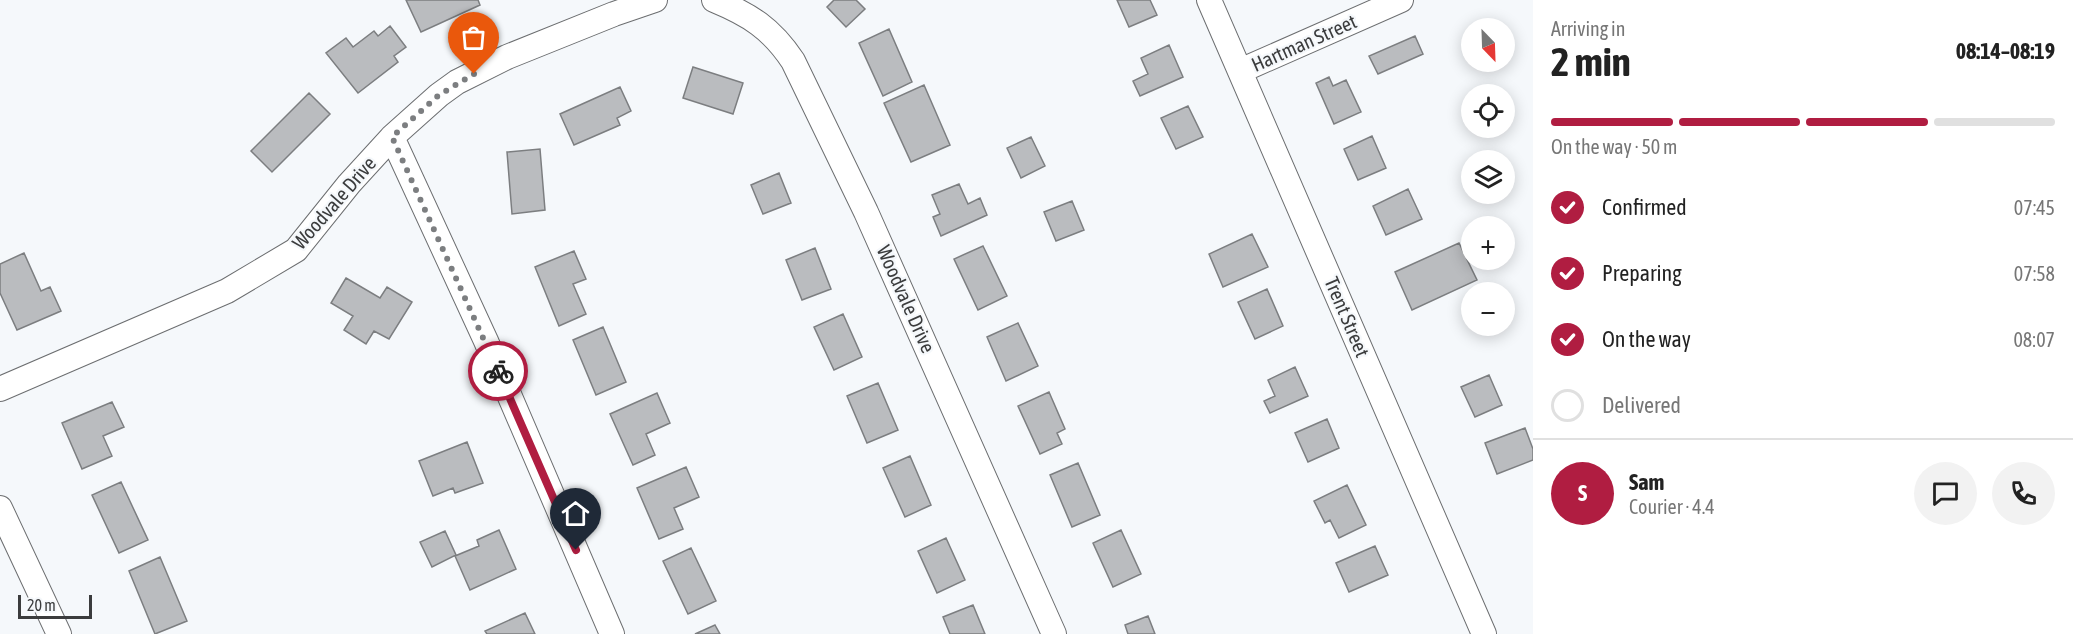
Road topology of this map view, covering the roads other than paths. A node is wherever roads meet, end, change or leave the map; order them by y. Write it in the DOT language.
graph roads {
  1 [pos="655,0"];
  2 [pos="714,0"];
  3 [pos="1209,0"];
  4 [pos="1401,0"];
  5 [pos="1240,71"];
  6 [pos="392,137"];
  7 [pos="0,389"];
  8 [pos="0,508"];
  9 [pos="59,634"];
  10 [pos="612,634"];
  11 [pos="1054,634"];
  12 [pos="1484,634"];
  1 -- 6 [label="street, Woodvale Drive"];
  2 -- 11 [label="street, Woodvale Drive"];
  3 -- 5 [label="street, Trent Street"];
  4 -- 5 [label="street, Hartman Street"];
  5 -- 12 [label="street, Trent Street"];
  6 -- 7 [label="street, Woodvale Drive"];
  6 -- 10 [label="street"];
  8 -- 9 [label="street"];
}
